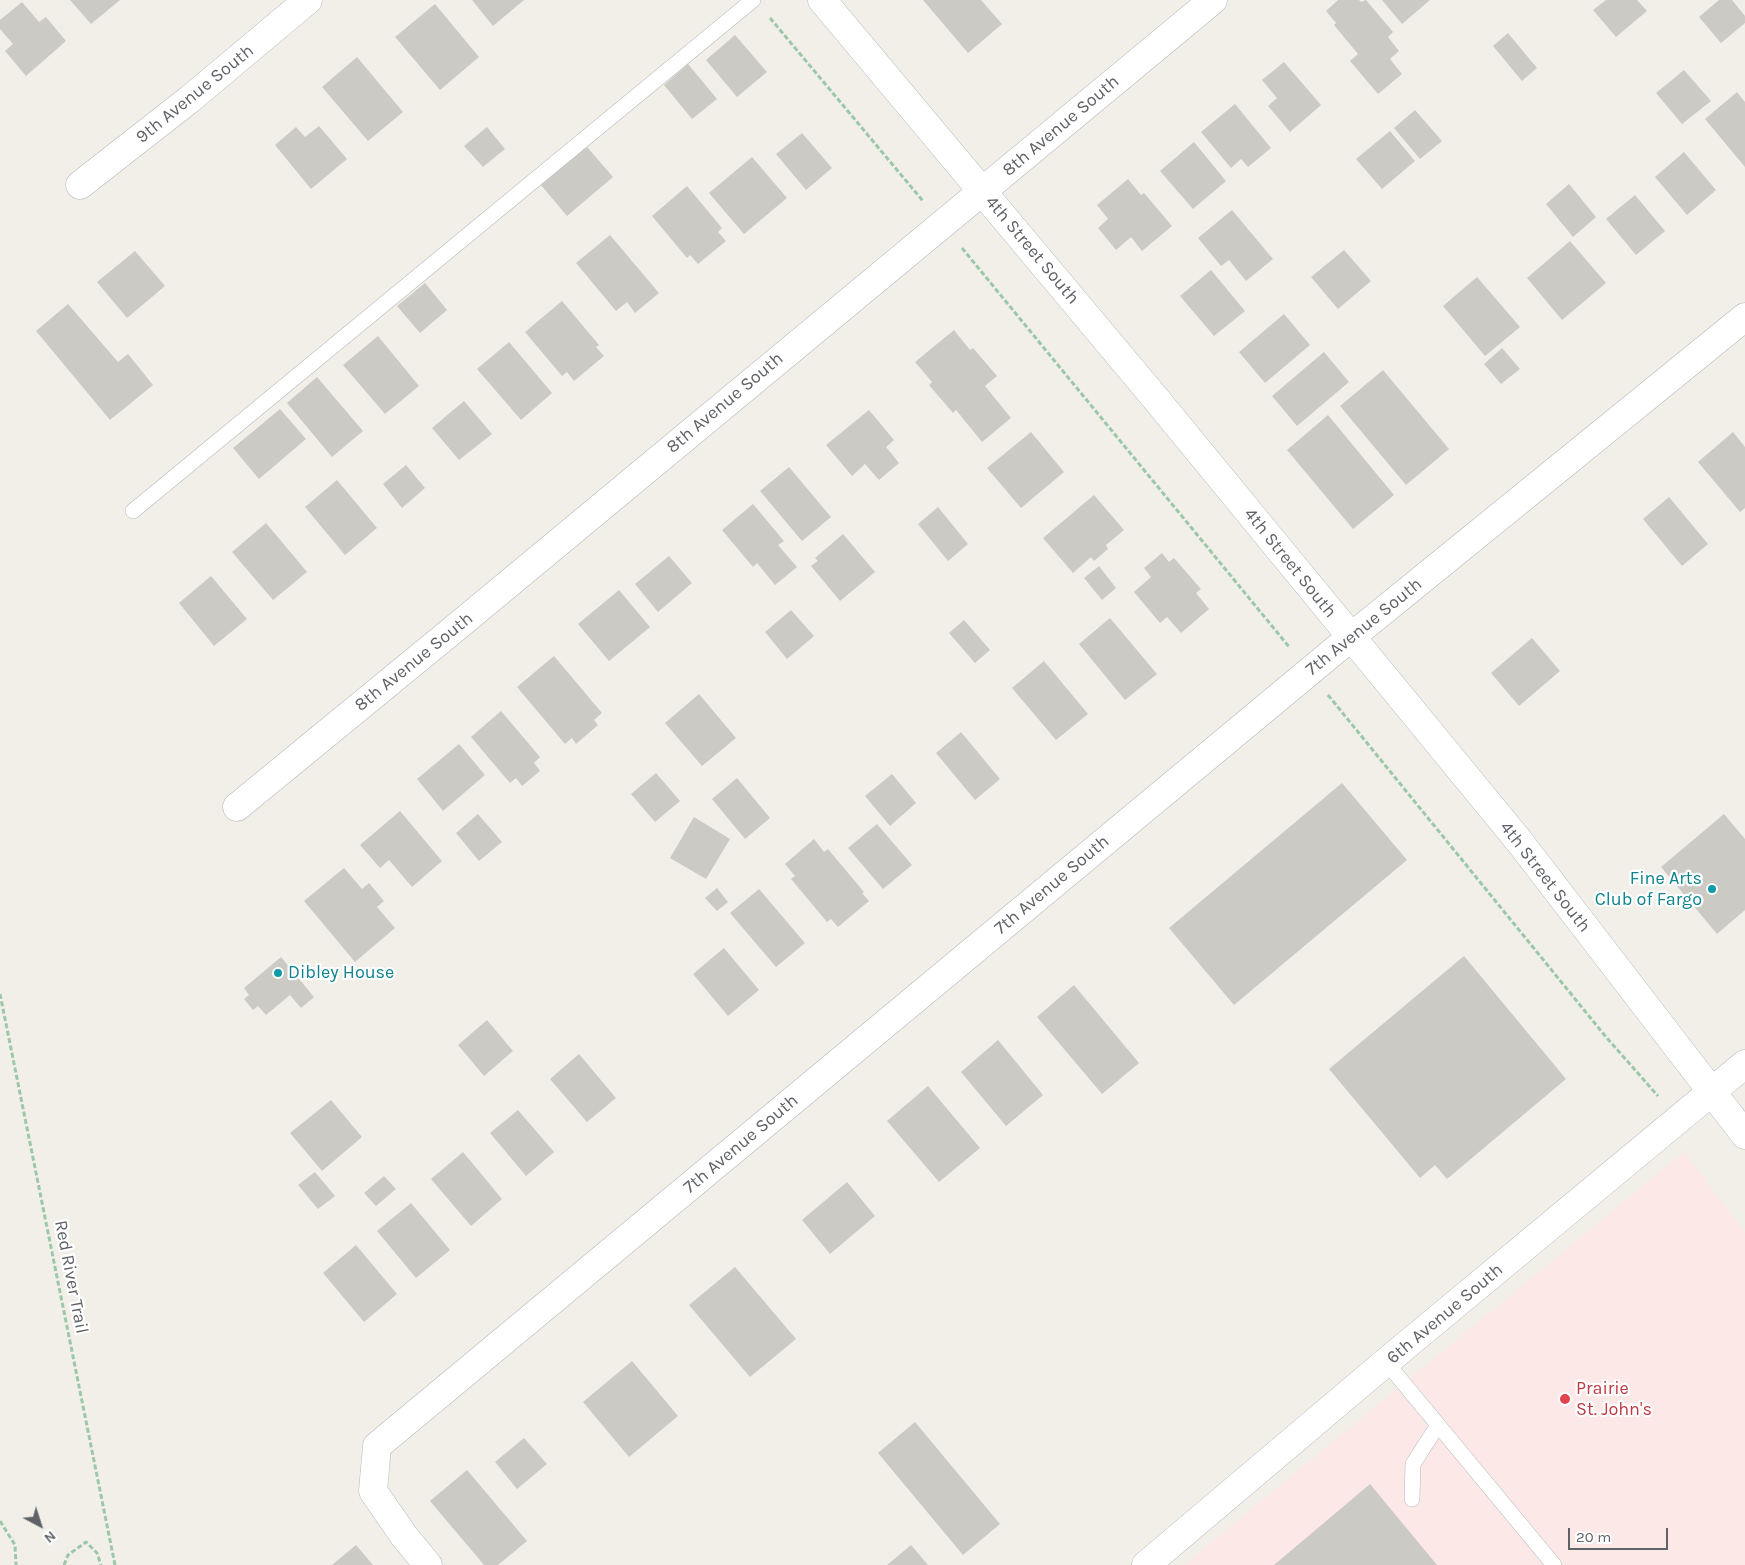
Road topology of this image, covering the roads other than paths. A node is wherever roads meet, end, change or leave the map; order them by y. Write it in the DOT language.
graph roads {
  1 [pos="308,0"];
  2 [pos="753,0"];
  3 [pos="822,0"];
  4 [pos="1214,0"];
  5 [pos="80,186"];
  6 [pos="982,191"];
  7 [pos="1745,317"];
  8 [pos="133,511"];
  9 [pos="1350,637"];
  10 [pos="237,807"];
  11 [pos="1745,1064"];
  12 [pos="1712,1092"];
  13 [pos="1745,1135"];
  14 [pos="1386,1362"];
  15 [pos="1438,1425"];
  16 [pos="1412,1499"];
  17 [pos="428,1565"];
  18 [pos="1146,1565"];
  19 [pos="1554,1565"];
  1 -- 5 [label="street, 9th Avenue South"];
  2 -- 8 [label="lane"];
  3 -- 6 [label="street, 4th Street South"];
  4 -- 6 [label="street, 8th Avenue South"];
  6 -- 9 [label="street, 4th Street South"];
  6 -- 10 [label="street, 8th Avenue South"];
  7 -- 9 [label="street, 7th Avenue South"];
  9 -- 12 [label="street, 4th Street South"];
  9 -- 17 [label="street, 7th Avenue South"];
  11 -- 12 [label="street, 6th Avenue South"];
  12 -- 13 [label="street, 4th Street South"];
  12 -- 14 [label="street, 6th Avenue South"];
  14 -- 15 [label="lane"];
  14 -- 18 [label="street, 6th Avenue South"];
  15 -- 16 [label="lane"];
  15 -- 19 [label="lane"];
}
